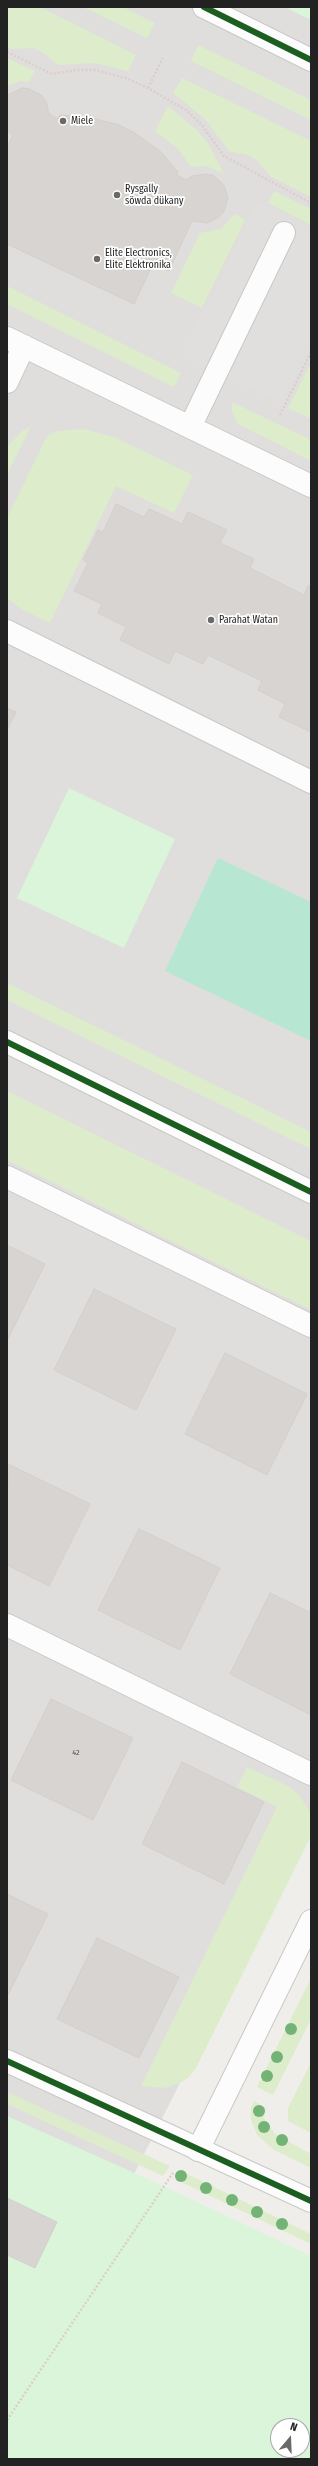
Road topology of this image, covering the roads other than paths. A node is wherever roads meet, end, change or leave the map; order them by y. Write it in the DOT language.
graph roads {
  1 [pos="204,7"];
  2 [pos="311,60"];
  3 [pos="284,233"];
  4 [pos="16,342"];
  5 [pos="7,382"];
  6 [pos="190,427"];
  7 [pos="311,486"];
  8 [pos="7,631"];
  9 [pos="311,782"];
  10 [pos="7,1042"];
  11 [pos="7,1177"];
  12 [pos="311,1192"];
  13 [pos="311,1326"];
  14 [pos="7,1625"];
  15 [pos="311,1774"];
  16 [pos="311,1921"];
  17 [pos="7,2061"];
  18 [pos="198,2150"];
  19 [pos="311,2201"];
  1 -- 2 [label="street"];
  3 -- 6 [label="street"];
  4 -- 5 [label="street"];
  4 -- 6 [label="street"];
  6 -- 7 [label="street"];
  8 -- 9 [label="street"];
  10 -- 12 [label="street"];
  11 -- 13 [label="street"];
  14 -- 15 [label="street"];
  16 -- 18 [label="street"];
  17 -- 18 [label="street"];
  18 -- 19 [label="street"];
}
